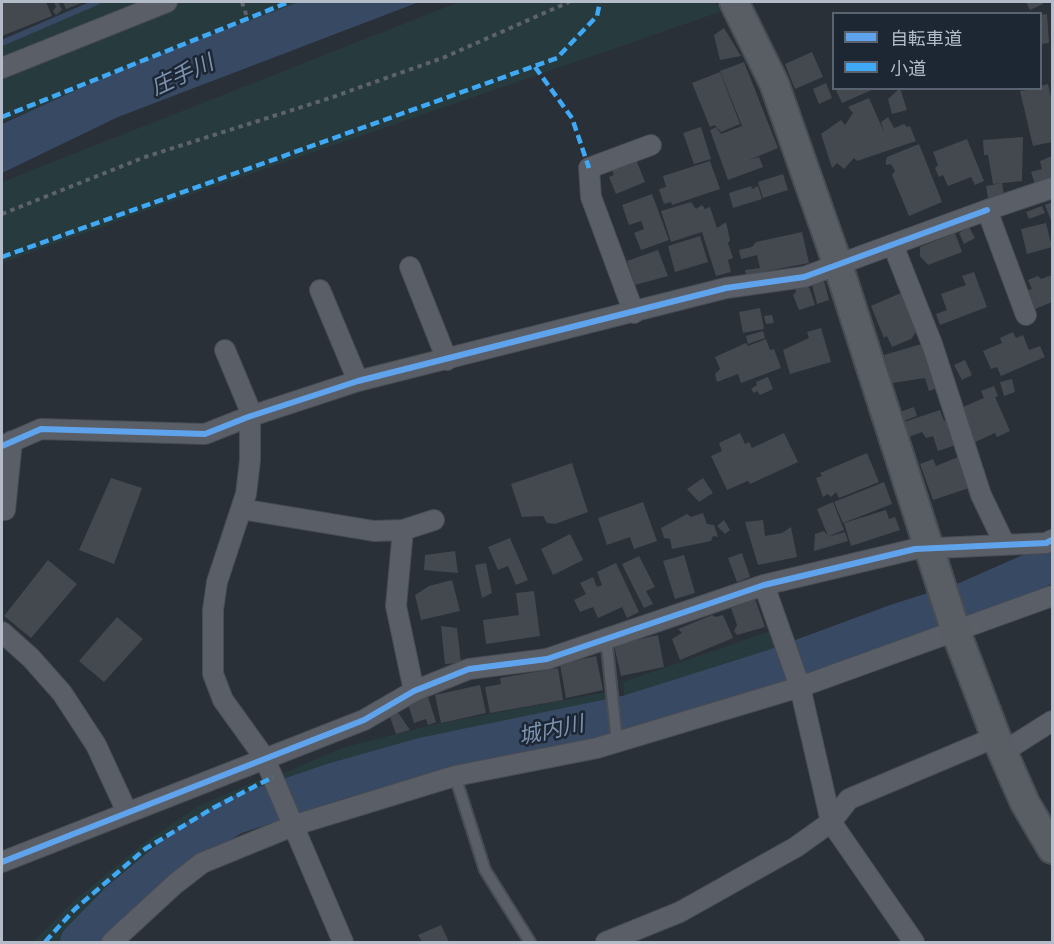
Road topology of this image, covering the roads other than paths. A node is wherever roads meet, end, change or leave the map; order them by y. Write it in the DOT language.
graph roads {
  1 [pos="167,2"];
  2 [pos="735,3"];
  3 [pos="2,68"];
  4 [pos="651,145"];
  5 [pos="1053,188"];
  6 [pos="987,210"];
  7 [pos="893,244"];
  8 [pos="838,265"];
  9 [pos="410,267"];
  10 [pos="320,290"];
  11 [pos="634,313"];
  12 [pos="1026,315"];
  13 [pos="225,350"];
  14 [pos="447,360"];
  15 [pos="358,381"];
  16 [pos="248,417"];
  17 [pos="7,443"];
  18 [pos="241,509"];
  19 [pos="2,510"];
  20 [pos="434,520"];
  21 [pos="403,530"];
  22 [pos="1053,540"];
  23 [pos="1005,545"];
  24 [pos="929,550"];
  25 [pos="764,585"];
  26 [pos="1053,596"];
  27 [pos="2,632"];
  28 [pos="956,632"];
  29 [pos="606,637"];
  30 [pos="800,687"];
  31 [pos="414,691"];
  32 [pos="1053,721"];
  33 [pos="617,742"];
  34 [pos="1000,745"];
  35 [pos="264,757"];
  36 [pos="455,776"];
  37 [pos="127,812"];
  38 [pos="292,818"];
  39 [pos="831,822"];
  40 [pos="1053,849"];
  41 [pos="2,862"];
  42 [pos="112,942"];
  43 [pos="343,942"];
  44 [pos="530,942"];
  45 [pos="606,942"];
  46 [pos="914,942"];
  1 -- 3 [label="street"];
  2 -- 8 [label="street"];
  4 -- 11 [label="street"];
  5 -- 6 [label="street"];
  6 -- 7 [label="street"];
  6 -- 12 [label="street"];
  7 -- 8 [label="street"];
  7 -- 23 [label="street"];
  8 -- 11 [label="street"];
  8 -- 24 [label="street"];
  9 -- 14 [label="street"];
  10 -- 15 [label="street"];
  11 -- 14 [label="street"];
  13 -- 16 [label="street"];
  14 -- 15 [label="street"];
  15 -- 16 [label="street"];
  16 -- 17 [label="street"];
  16 -- 18 [label="street"];
  17 -- 19 [label="street"];
  18 -- 21 [label="street"];
  18 -- 35 [label="street"];
  20 -- 21 [label="street"];
  21 -- 31 [label="street"];
  22 -- 23 [label="street"];
  23 -- 24 [label="street"];
  24 -- 25 [label="street"];
  24 -- 28 [label="street"];
  25 -- 29 [label="street"];
  25 -- 30 [label="street"];
  26 -- 28 [label="street"];
  27 -- 37 [label="street"];
  28 -- 30 [label="street"];
  28 -- 34 [label="street"];
  29 -- 31 [label="street"];
  29 -- 33 [label="lane"];
  30 -- 33 [label="street"];
  30 -- 39 [label="street"];
  31 -- 35 [label="street"];
  32 -- 34 [label="street"];
  33 -- 36 [label="street"];
  34 -- 39 [label="street"];
  34 -- 40 [label="street"];
  35 -- 37 [label="street"];
  35 -- 38 [label="street"];
  36 -- 38 [label="street"];
  36 -- 44 [label="lane"];
  37 -- 41 [label="street"];
  38 -- 42 [label="street"];
  38 -- 43 [label="street"];
  39 -- 45 [label="street"];
  39 -- 46 [label="street"];
}
